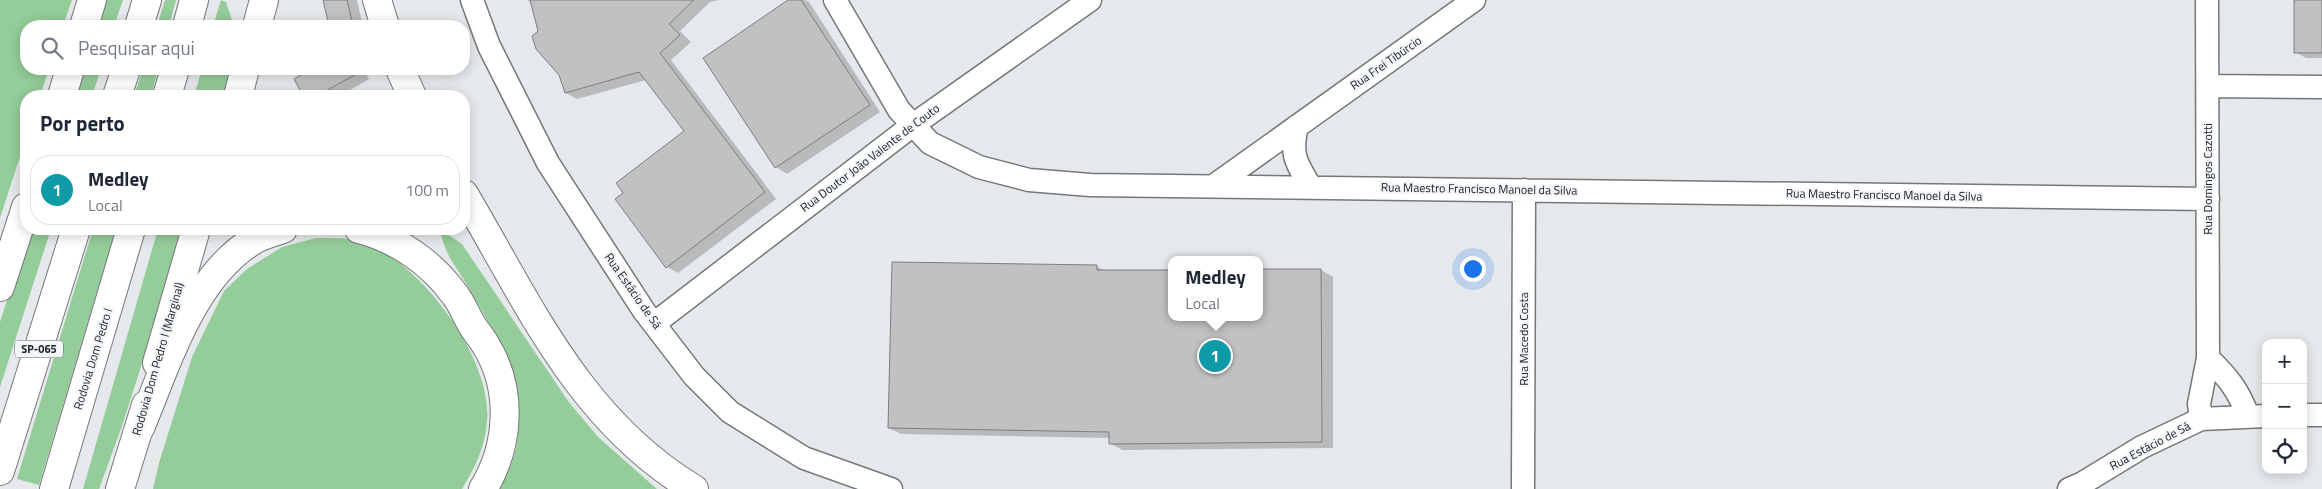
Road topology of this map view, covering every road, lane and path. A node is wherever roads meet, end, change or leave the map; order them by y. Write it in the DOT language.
graph roads {
  1 [pos="92,0"];
  2 [pos="147,0"];
  3 [pos="194,0"];
  4 [pos="264,0"];
  5 [pos="377,0"];
  6 [pos="472,0"];
  7 [pos="835,0"];
  8 [pos="1090,0"];
  9 [pos="1474,0"];
  10 [pos="2207,0"];
  11 [pos="86,20"];
  12 [pos="141,20"];
  13 [pos="189,20"];
  14 [pos="259,20"];
  15 [pos="383,20"];
  16 [pos="68,75"];
  17 [pos="124,75"];
  18 [pos="173,75"];
  19 [pos="243,75"];
  20 [pos="403,75"];
  21 [pos="2208,86"];
  22 [pos="2322,87"];
  23 [pos="64,90"];
  24 [pos="119,90"];
  25 [pos="169,90"];
  26 [pos="240,90"];
  27 [pos="409,90"];
  28 [pos="913,124"];
  29 [pos="1297,126"];
  30 [pos="1215,185"];
  31 [pos="1311,188"];
  32 [pos="1524,190"];
  33 [pos="2208,199"];
  34 [pos="470,205"];
  35 [pos="20,225"];
  36 [pos="74,235"];
  37 [pos="129,235"];
  38 [pos="194,235"];
  39 [pos="268,235"];
  40 [pos="378,235"];
  41 [pos="0,287"];
  42 [pos="655,323"];
  43 [pos="2208,358"];
  44 [pos="2307,415"];
  45 [pos="2322,415"];
  46 [pos="2257,416"];
  47 [pos="2201,420"];
  48 [pos="138,432"];
  49 [pos="0,470"];
  50 [pos="54,489"];
  51 [pos="120,489"];
  52 [pos="483,489"];
  53 [pos="694,489"];
  54 [pos="891,489"];
  55 [pos="1523,489"];
  56 [pos="2069,489"];
  1 -- 11 [label="highway"];
  2 -- 12 [label="highway"];
  3 -- 13 [label="highway"];
  4 -- 14 [label="highway"];
  5 -- 15 [label="highway"];
  6 -- 42 [label="street, Rua Estácio de Sá"];
  7 -- 28 [label="street, Rua Maestro Francisco Manoel da Silva"];
  8 -- 28 [label="street, Rua Doutor João Valente de Couto"];
  9 -- 29 [label="street, Rua Frei Tibúrcio"];
  10 -- 21 [label="street, Rua Domingos Cazotti"];
  16 -- 23 [label="highway"];
  17 -- 24 [label="highway"];
  18 -- 25 [label="highway"];
  19 -- 26 [label="highway"];
  20 -- 27 [label="highway"];
  21 -- 22 [label="street"];
  21 -- 33 [label="street, Rua Domingos Cazotti"];
  28 -- 30 [label="street, Rua Maestro Francisco Manoel da Silva"];
  28 -- 42 [label="street, Rua Doutor João Valente de Couto"];
  29 -- 30 [label="street, Rua Frei Tibúrcio"];
  29 -- 31 [label="street"];
  30 -- 31 [label="street, Rua Maestro Francisco Manoel da Silva"];
  31 -- 32 [label="street, Rua Maestro Francisco Manoel da Silva"];
  32 -- 33 [label="street, Rua Maestro Francisco Manoel da Silva"];
  32 -- 55 [label="street, Rua Macedo Costa"];
  33 -- 43 [label="street, Rua Domingos Cazotti"];
  34 -- 53 [label="highway"];
  35 -- 41 [label="highway"];
  36 -- 49 [label="highway, SP-065"];
  37 -- 50 [label="highway, Rodovia Dom Pedro I"];
  38 -- 48 [label="highway, Rodovia Dom Pedro I (Marginal)"];
  39 -- 48 [label="highway"];
  40 -- 52 [label="highway"];
  42 -- 54 [label="street, Rua Estácio de Sá"];
  43 -- 46 [label="street"];
  43 -- 47 [label="street, Rua Domingos Cazotti"];
  44 -- 45 [label="street"];
  46 -- 47 [label="street, Rua Estácio de Sá"];
  47 -- 56 [label="street, Rua Estácio de Sá"];
  48 -- 51 [label="highway, Rodovia Dom Pedro I (Marginal)"];
}
